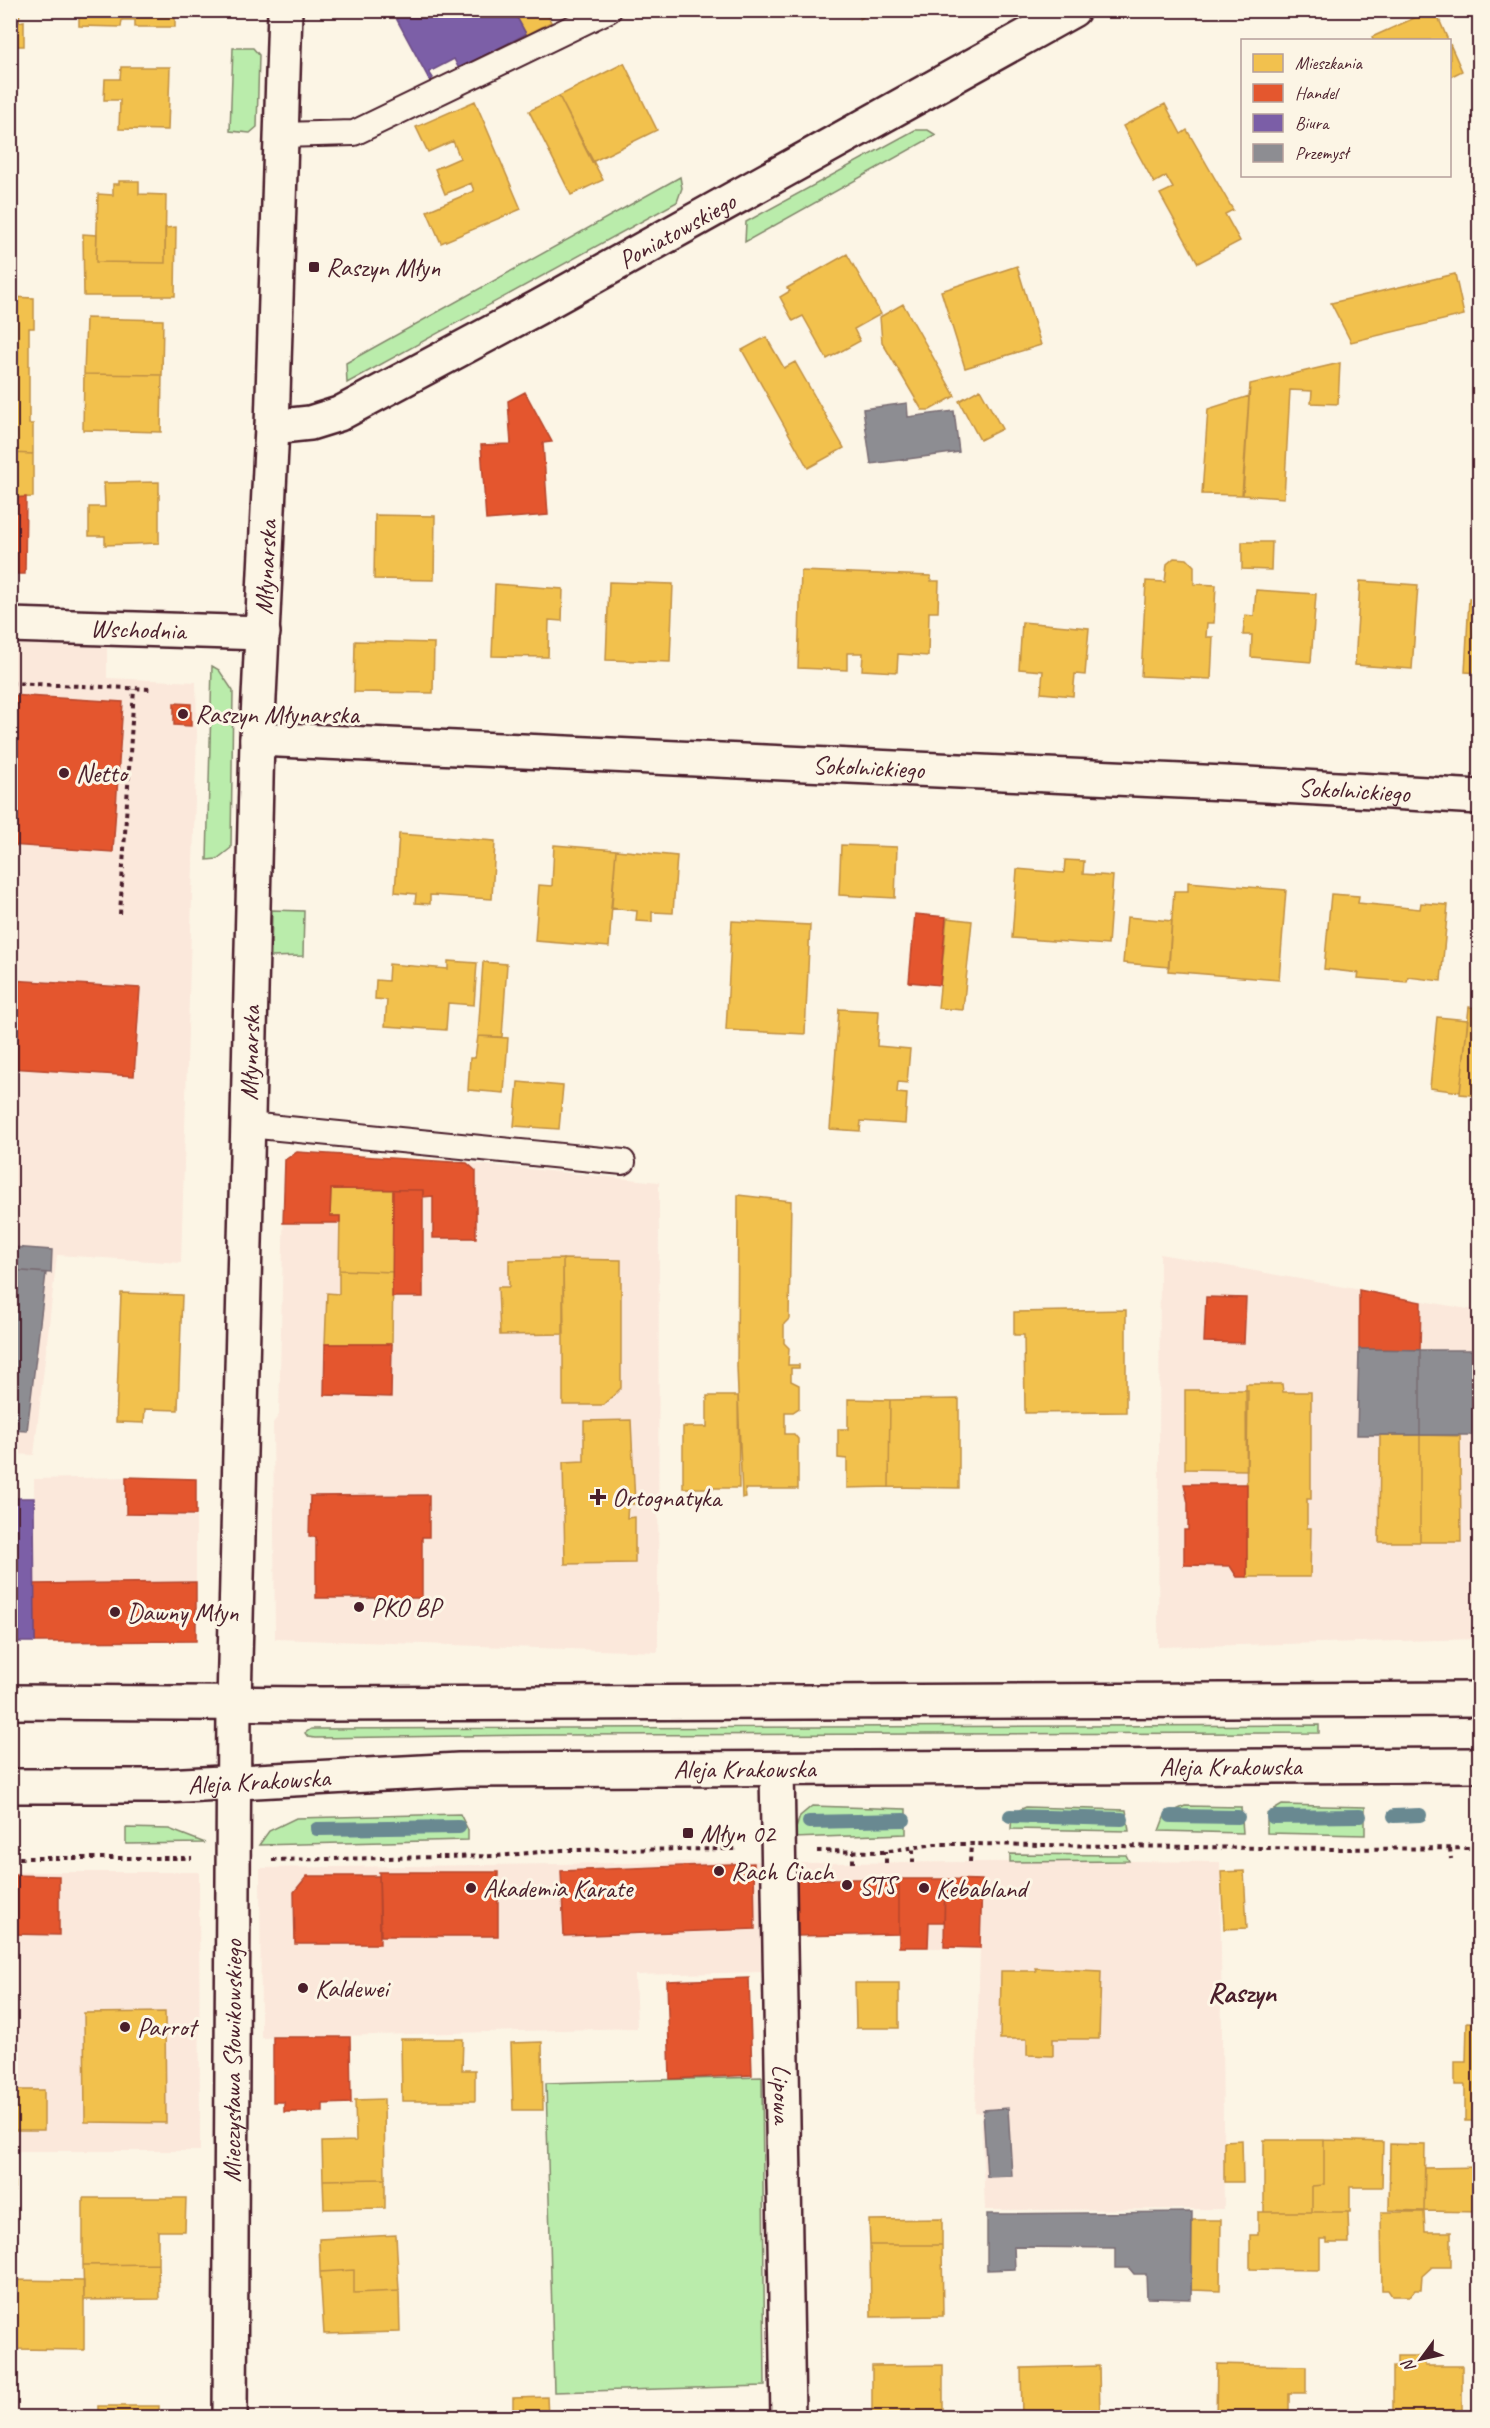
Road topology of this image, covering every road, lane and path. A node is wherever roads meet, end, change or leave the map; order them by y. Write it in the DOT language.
graph roads {
  1 [pos="285,10"];
  2 [pos="609,10"];
  3 [pos="1074,10"];
  4 [pos="281,135"];
  5 [pos="272,427"];
  6 [pos="10,625"];
  7 [pos="263,633"];
  8 [pos="10,683"];
  9 [pos="134,689"];
  10 [pos="151,689"];
  11 [pos="257,739"];
  12 [pos="1479,797"];
  13 [pos="120,914"];
  14 [pos="248,1125"];
  15 [pos="623,1162"];
  16 [pos="1479,1699"];
  17 [pos="10,1702"];
  18 [pos="234,1704"];
  19 [pos="1479,1765"];
  20 [pos="777,1770"];
  21 [pos="232,1783"];
  22 [pos="10,1786"];
  23 [pos="971,1844"];
  24 [pos="913,1848"];
  25 [pos="1450,1848"];
  26 [pos="1479,1848"];
  27 [pos="748,1849"];
  28 [pos="808,1851"];
  29 [pos="886,1851"];
  30 [pos="853,1852"];
  31 [pos="10,1858"];
  32 [pos="194,1858"];
  33 [pos="1451,1859"];
  34 [pos="263,1860"];
  35 [pos="970,1862"];
  36 [pos="853,1863"];
  37 [pos="886,1863"];
  38 [pos="913,1863"];
  39 [pos="230,2418"];
  40 [pos="788,2418"];
  1 -- 4 [label="street, Młynarska"];
  2 -- 4 [label="lane"];
  3 -- 5 [label="street, Poniatowskiego"];
  4 -- 5 [label="street, Młynarska"];
  5 -- 7 [label="street, Młynarska"];
  6 -- 7 [label="street, Wschodnia"];
  7 -- 11 [label="street, Młynarska"];
  8 -- 9 [label="path"];
  9 -- 10 [label="path"];
  9 -- 13 [label="path"];
  11 -- 12 [label="street, Sokolnickiego"];
  11 -- 14 [label="street, Młynarska"];
  14 -- 15 [label="lane, Młynarska"];
  14 -- 18 [label="street, Młynarska"];
  16 -- 18 [label="street"];
  17 -- 18 [label="street"];
  18 -- 21 [label="street, Mieczysława Słowikowskiego"];
  19 -- 20 [label="street, Aleja Krakowska"];
  20 -- 21 [label="street, Aleja Krakowska"];
  20 -- 40 [label="street, Lipowa"];
  21 -- 22 [label="street, Aleja Krakowska"];
  21 -- 39 [label="street, Mieczysława Słowikowskiego"];
  23 -- 24 [label="path"];
  23 -- 25 [label="path"];
  23 -- 35 [label="path"];
  24 -- 29 [label="path"];
  24 -- 38 [label="path"];
  25 -- 26 [label="path"];
  25 -- 33 [label="path"];
  27 -- 34 [label="path"];
  28 -- 30 [label="path"];
  29 -- 30 [label="path"];
  29 -- 37 [label="path"];
  30 -- 36 [label="path"];
  31 -- 32 [label="path"];
}
